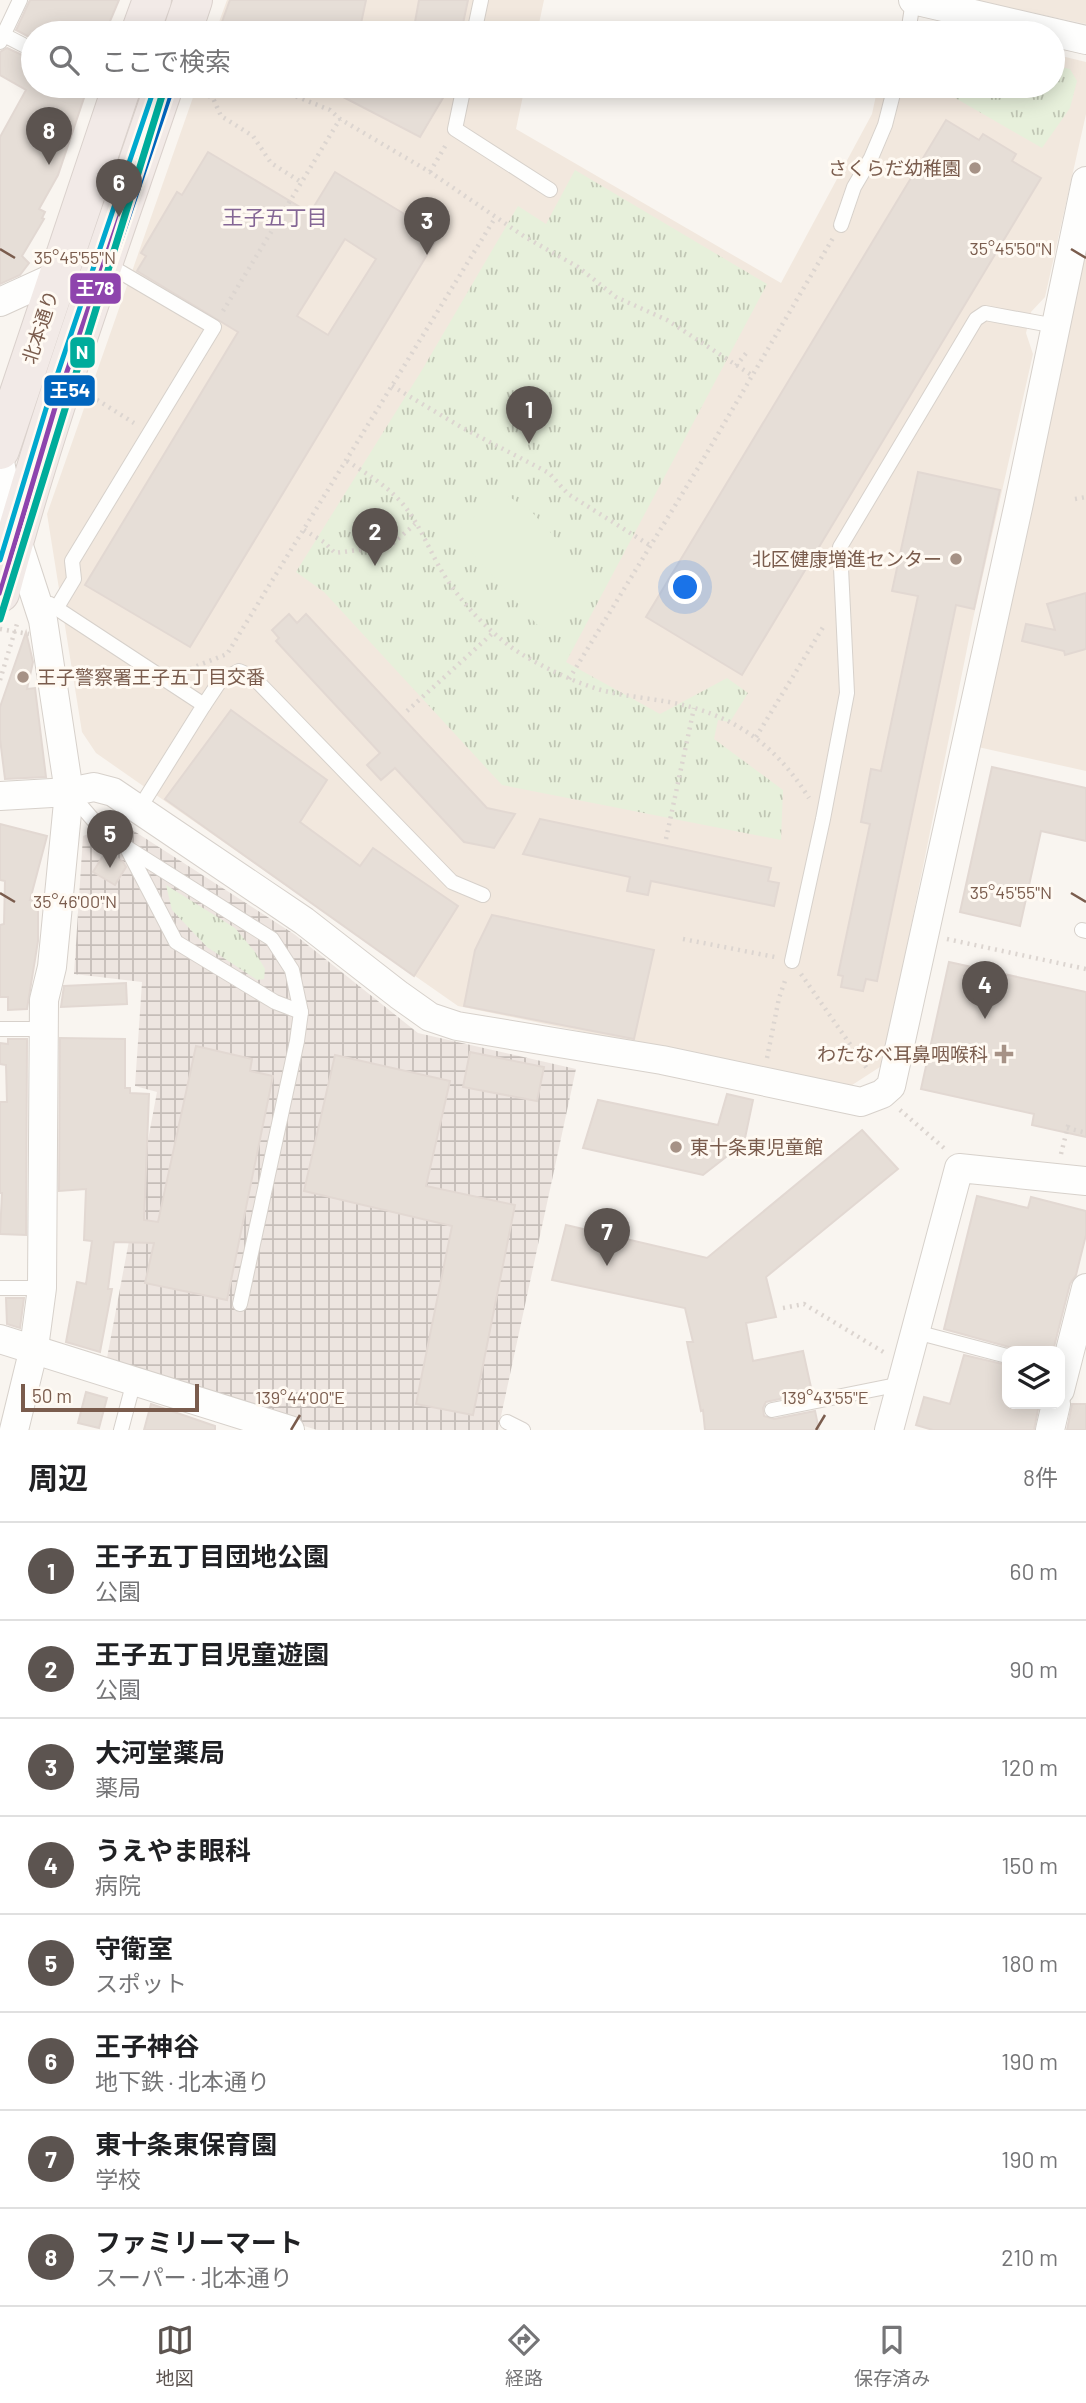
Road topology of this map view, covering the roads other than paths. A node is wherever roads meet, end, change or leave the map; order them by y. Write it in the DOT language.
graph roads {
  1 [pos="20,0"];
  2 [pos="152,0"];
  3 [pos="193,0"];
  4 [pos="481,0"];
  5 [pos="913,1"];
  6 [pos="144,21"];
  7 [pos="186,21"];
  8 [pos="477,21"];
  9 [pos="910,21"];
  10 [pos="1002,21"];
  11 [pos="1065,35"];
  12 [pos="1,37"];
  13 [pos="1086,40"];
  14 [pos="21,45"];
  15 [pos="113,98"];
  16 [pos="172,98"];
  17 [pos="461,98"];
  18 [pos="892,98"];
  19 [pos="1086,181"];
  20 [pos="550,190"];
  21 [pos="841,225"];
  22 [pos="103,263"];
  23 [pos="57,276"];
  24 [pos="0,302"];
  25 [pos="1056,326"];
  26 [pos="0,450"];
  27 [pos="0,462"];
  28 [pos="15,534"];
  29 [pos="27,605"];
  30 [pos="204,705"];
  31 [pos="69,792"];
  32 [pos="0,796"];
  33 [pos="139,809"];
  34 [pos="126,847"];
  35 [pos="483,895"];
  36 [pos="792,961"];
  37 [pos="301,1012"];
  38 [pos="0,1029"];
  39 [pos="42,1029"];
  40 [pos="1086,1181"];
  41 [pos="1086,1287"];
  42 [pos="0,1288"];
  43 [pos="42,1288"];
  44 [pos="240,1304"];
  45 [pos="916,1332"];
  46 [pos="0,1339"];
  47 [pos="34,1348"];
  48 [pos="1002,1355"];
  49 [pos="1065,1363"];
  50 [pos="904,1375"];
  51 [pos="134,1381"];
  52 [pos="1055,1409"];
  53 [pos="772,1410"];
  54 [pos="507,1422"];
  55 [pos="13,1430"];
  56 [pos="121,1430"];
  57 [pos="290,1430"];
  58 [pos="523,1430"];
  59 [pos="889,1430"];
  60 [pos="1050,1430"];
  1 -- 12 [label="lane"];
  2 -- 6 [label="highway"];
  3 -- 7 [label="highway"];
  4 -- 8 [label="lane"];
  5 -- 9 [label="lane"];
  5 -- 10 [label="street"];
  11 -- 13 [label="street"];
  12 -- 14 [label="lane"];
  15 -- 23 [label="highway, 北本通り"];
  16 -- 22 [label="highway, 北本通り"];
  17 -- 20 [label="lane"];
  18 -- 21 [label="lane"];
  19 -- 25 [label="street"];
  22 -- 28 [label="highway, 北本通り"];
  22 -- 29 [label="lane"];
  23 -- 24 [label="street"];
  23 -- 26 [label="highway, 北本通り"];
  25 -- 33 [label="street"];
  25 -- 36 [label="lane"];
  27 -- 28 [label="street"];
  28 -- 29 [label="highway, 北本通り"];
  29 -- 30 [label="lane"];
  29 -- 31 [label="street"];
  30 -- 33 [label="lane"];
  30 -- 35 [label="lane"];
  31 -- 32 [label="street"];
  31 -- 33 [label="street"];
  31 -- 34 [label="lane"];
  31 -- 39 [label="street"];
  34 -- 37 [label="lane"];
  34 -- 37 [label="lane"];
  37 -- 44 [label="lane"];
  38 -- 39 [label="lane"];
  39 -- 43 [label="street"];
  40 -- 45 [label="street"];
  41 -- 49 [label="street"];
  42 -- 43 [label="lane"];
  43 -- 47 [label="street"];
  45 -- 48 [label="lane"];
  45 -- 50 [label="street"];
  46 -- 47 [label="street"];
  47 -- 51 [label="street"];
  47 -- 55 [label="street"];
  50 -- 53 [label="lane"];
  50 -- 59 [label="street"];
  51 -- 56 [label="lane"];
  51 -- 57 [label="street"];
  52 -- 60 [label="street"];
  54 -- 58 [label="lane"];
}
